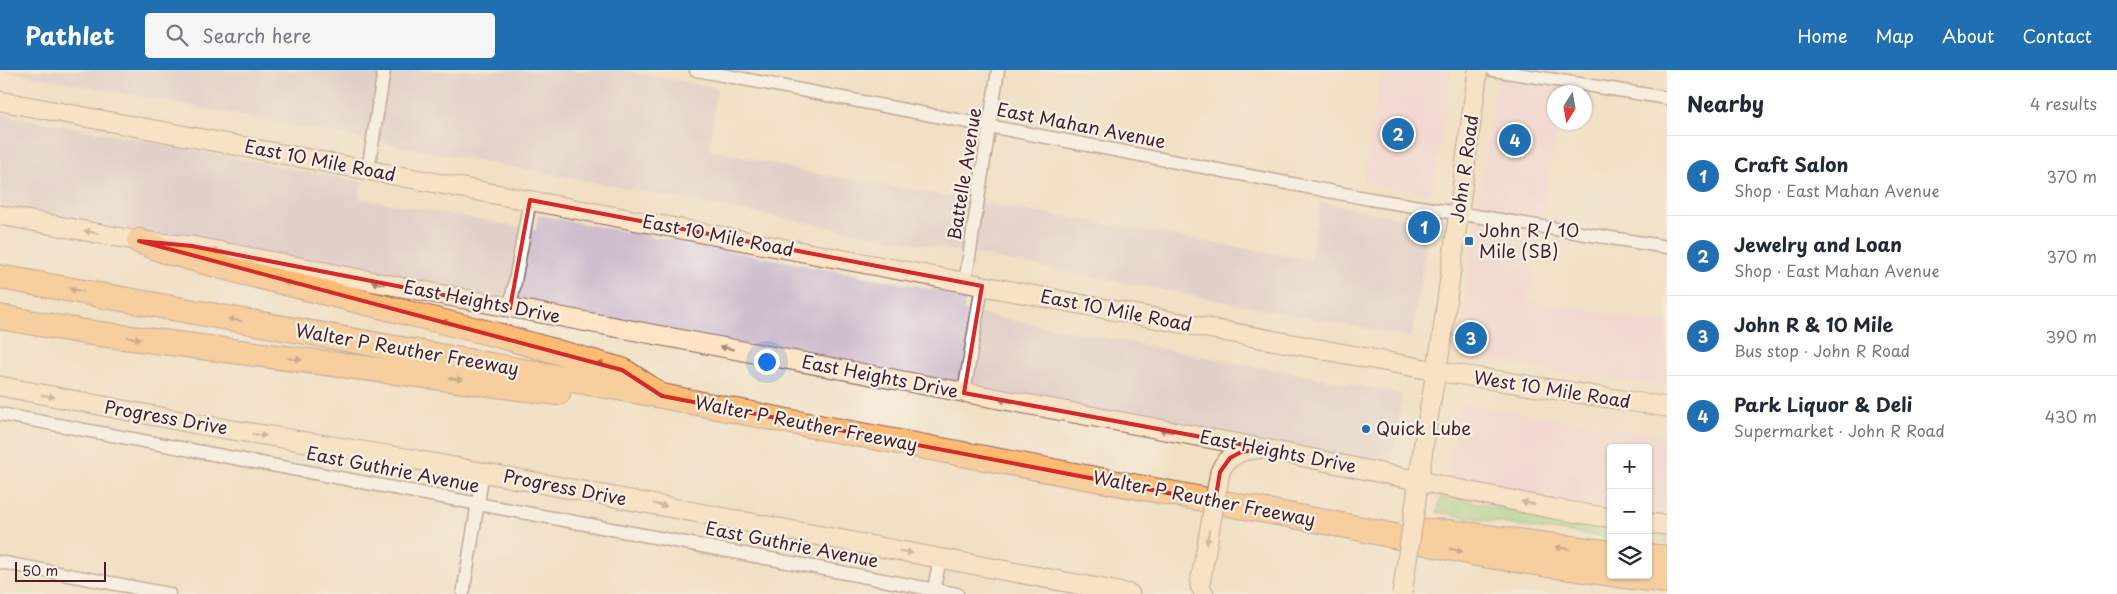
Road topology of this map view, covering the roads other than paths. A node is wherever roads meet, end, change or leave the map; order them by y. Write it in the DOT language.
graph roads {
  1 [pos="384,70"];
  2 [pos="696,70"];
  3 [pos="998,70"];
  4 [pos="1478,70"];
  5 [pos="1493,70"];
  6 [pos="1667,98"];
  7 [pos="0,101"];
  8 [pos="990,126"];
  9 [pos="368,170"];
  10 [pos="530,200"];
  11 [pos="0,215"];
  12 [pos="1459,215"];
  13 [pos="139,242"];
  14 [pos="1667,247"];
  15 [pos="0,277"];
  16 [pos="974,284"];
  17 [pos="510,308"];
  18 [pos="0,317"];
  19 [pos="1436,371"];
  20 [pos="0,386"];
  21 [pos="964,393"];
  22 [pos="662,396"];
  23 [pos="1667,408"];
  24 [pos="0,414"];
  25 [pos="792,422"];
  26 [pos="1266,449"];
  27 [pos="483,472"];
  28 [pos="1418,480"];
  29 [pos="478,504"];
  30 [pos="1607,517"];
  31 [pos="1652,523"];
  32 [pos="1667,525"];
  33 [pos="1357,528"];
  34 [pos="1607,552"];
  35 [pos="1652,556"];
  36 [pos="940,558"];
  37 [pos="1667,558"];
  38 [pos="0,562"];
  39 [pos="1607,573"];
  40 [pos="1650,579"];
  41 [pos="1667,581"];
  42 [pos="1202,586"];
  43 [pos="934,592"];
  44 [pos="169,594"];
  45 [pos="463,594"];
  46 [pos="957,594"];
  47 [pos="1130,594"];
  48 [pos="1402,594"];
  1 -- 9 [label="street"];
  2 -- 8 [label="street, East Mahan Avenue"];
  3 -- 8 [label="street, Battelle Avenue"];
  4 -- 12 [label="main road, John R Road"];
  5 -- 6 [label="street"];
  7 -- 9 [label="main road, East 10 Mile Road"];
  8 -- 12 [label="street, East Mahan Avenue"];
  8 -- 16 [label="street, Battelle Avenue"];
  9 -- 10 [label="main road, East 10 Mile Road"];
  10 -- 16 [label="main road, East 10 Mile Road"];
  10 -- 17 [label="street"];
  13 -- 11 [label="main road, East Heights Drive, one-way"];
  12 -- 14 [label="street, East Mahan Avenue"];
  12 -- 19 [label="main road, John R Road"];
  17 -- 13 [label="main road, East Heights Drive, one-way"];
  22 -- 13 [label="highway, one-way"];
  22 -- 15 [label="highway, Walter P Reuther Freeway, one-way"];
  16 -- 19 [label="main road, East 10 Mile Road"];
  16 -- 21 [label="street, Battelle Avenue"];
  21 -- 17 [label="main road, East Heights Drive, one-way"];
  18 -- 25 [label="highway, one-way"];
  19 -- 23 [label="main road, West 10 Mile Road"];
  19 -- 28 [label="main road, John R Road"];
  20 -- 27 [label="main road, Progress Drive, one-way"];
  26 -- 21 [label="main road, East Heights Drive, one-way"];
  22 -- 25 [label="highway, Walter P Reuther Freeway"];
  24 -- 29 [label="street, East Guthrie Avenue"];
  25 -- 33 [label="highway, Walter P Reuther Freeway"];
  26 -- 28 [label="main road, East Heights Drive"];
  26 -- 42 [label="main road, one-way, bridge"];
  27 -- 29 [label="street"];
  27 -- 36 [label="main road, Progress Drive, one-way"];
  30 -- 28 [label="main road, East Heights Drive, one-way"];
  28 -- 48 [label="main road, John R Road, bridge"];
  29 -- 43 [label="street, East Guthrie Avenue"];
  29 -- 45 [label="street"];
  31 -- 32 [label="main road"];
  34 -- 33 [label="highway, one-way"];
  33 -- 39 [label="highway, Walter P Reuther Freeway, one-way"];
  35 -- 37 [label="highway"];
  36 -- 43 [label="street"];
  36 -- 47 [label="main road, Progress Drive"];
  38 -- 44 [label="street"];
  40 -- 41 [label="highway"];
  43 -- 46 [label="street, East Guthrie Avenue"];
}
